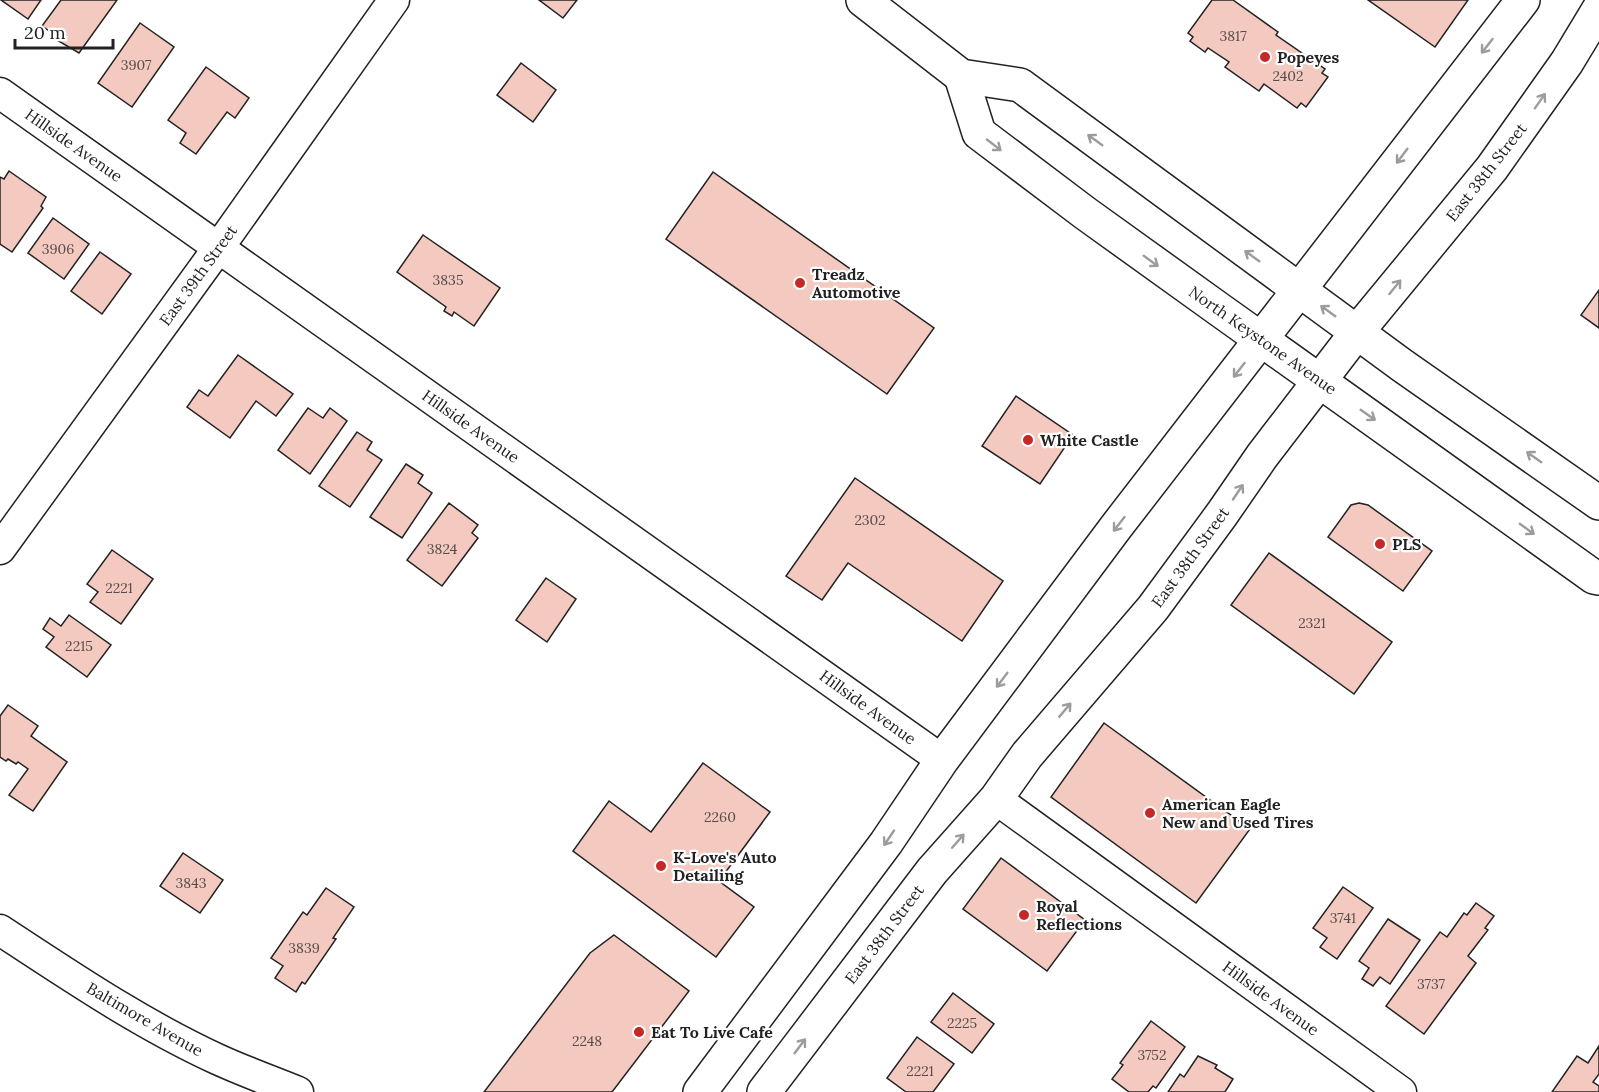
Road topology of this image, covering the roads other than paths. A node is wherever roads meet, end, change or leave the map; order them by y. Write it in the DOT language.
graph roads {
  1 [pos="394,0"];
  2 [pos="863,0"];
  3 [pos="1523,0"];
  4 [pos="1599,9"];
  5 [pos="961,76"];
  6 [pos="0,93"];
  7 [pos="219,247"];
  8 [pos="1300,290"];
  9 [pos="1357,332"];
  10 [pos="1262,340"];
  11 [pos="1320,381"];
  12 [pos="1599,503"];
  13 [pos="0,549"];
  14 [pos="1599,578"];
  15 [pos="942,760"];
  16 [pos="996,799"];
  17 [pos="0,930"];
  18 [pos="298,1092"];
  19 [pos="700,1092"];
  20 [pos="765,1092"];
  21 [pos="1401,1092"];
  1 -- 7 [label="street, East 39th Street"];
  2 -- 5 [label="main road"];
  3 -- 8 [label="main road, one-way"];
  9 -- 4 [label="main road, East 38th Street, one-way"];
  8 -- 5 [label="main road, one-way"];
  5 -- 10 [label="main road, North Keystone Avenue, one-way"];
  6 -- 7 [label="street, Hillside Avenue"];
  7 -- 13 [label="street, East 39th Street"];
  7 -- 15 [label="street, Hillside Avenue"];
  9 -- 8 [label="main road, one-way"];
  8 -- 10 [label="main road"];
  9 -- 11 [label="main road, East 38th Street"];
  12 -- 9 [label="main road, one-way"];
  10 -- 11 [label="main road, North Keystone Avenue"];
  10 -- 15 [label="main road, one-way"];
  11 -- 14 [label="main road, North Keystone Avenue, one-way"];
  16 -- 11 [label="main road, East 38th Street, one-way"];
  15 -- 19 [label="main road, one-way"];
  20 -- 16 [label="main road, East 38th Street, one-way"];
  16 -- 21 [label="street, Hillside Avenue"];
  17 -- 18 [label="street, Baltimore Avenue"];
}
